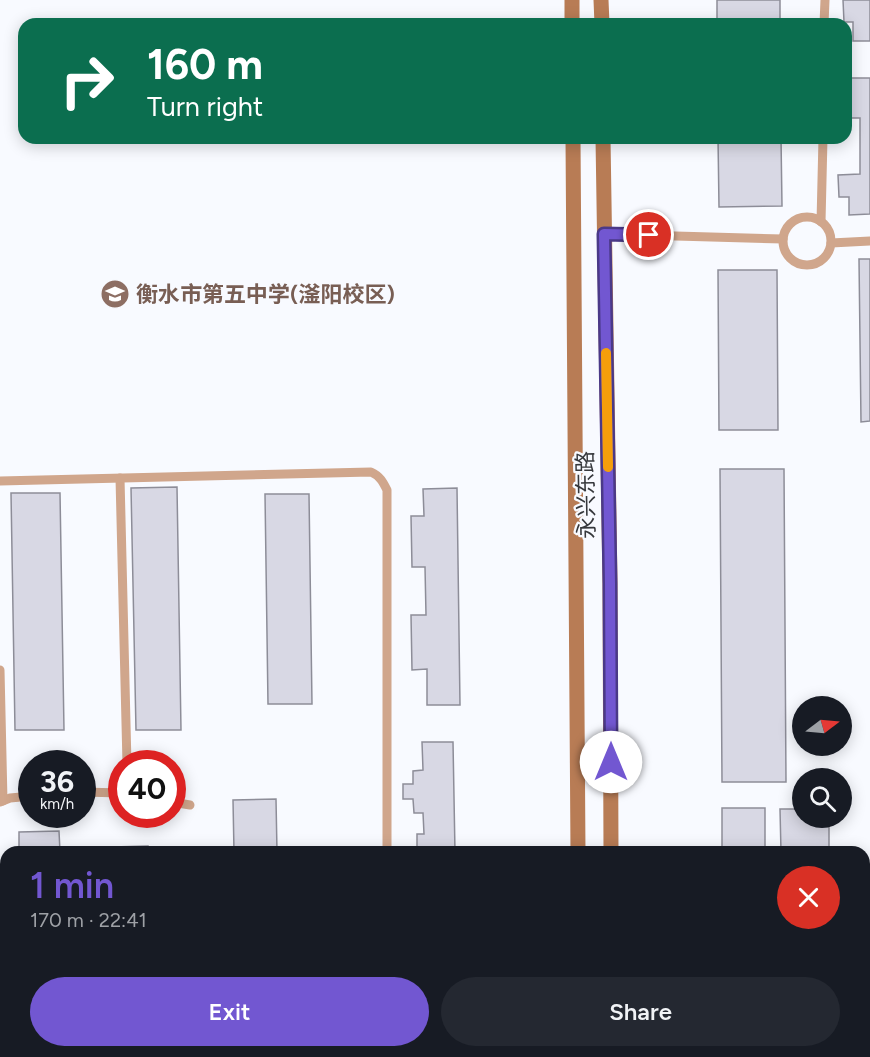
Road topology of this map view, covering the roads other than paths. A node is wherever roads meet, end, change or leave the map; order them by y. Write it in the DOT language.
graph roads {
  1 [pos="572,0"];
  2 [pos="601,0"];
  3 [pos="825,0"];
  4 [pos="573,18"];
  5 [pos="602,18"];
  6 [pos="824,18"];
  7 [pos="573,144"];
  8 [pos="603,144"];
  9 [pos="823,144"];
  10 [pos="822,222"];
  11 [pos="604,234"];
  12 [pos="783,239"];
  13 [pos="870,241"];
  14 [pos="831,243"];
  15 [pos="120,478"];
  16 [pos="0,481"];
  17 [pos="0,670"];
  18 [pos="128,750"];
  19 [pos="18,797"];
  20 [pos="2,801"];
  21 [pos="186,804"];
  22 [pos="190,805"];
  23 [pos="387,846"];
  24 [pos="578,846"];
  25 [pos="611,846"];
  1 -- 4 [label="street"];
  2 -- 5 [label="street"];
  3 -- 6 [label="lane"];
  7 -- 24 [label="street, 永兴东路"];
  8 -- 11 [label="street, 永兴东路"];
  9 -- 10 [label="lane"];
  10 -- 12 [label="lane"];
  10 -- 14 [label="lane"];
  11 -- 12 [label="lane"];
  11 -- 25 [label="street, 永兴东路"];
  12 -- 14 [label="lane"];
  13 -- 14 [label="lane"];
  15 -- 16 [label="lane"];
  15 -- 18 [label="lane"];
  15 -- 23 [label="lane"];
  17 -- 20 [label="lane"];
  19 -- 20 [label="lane"];
  21 -- 22 [label="lane"];
}
